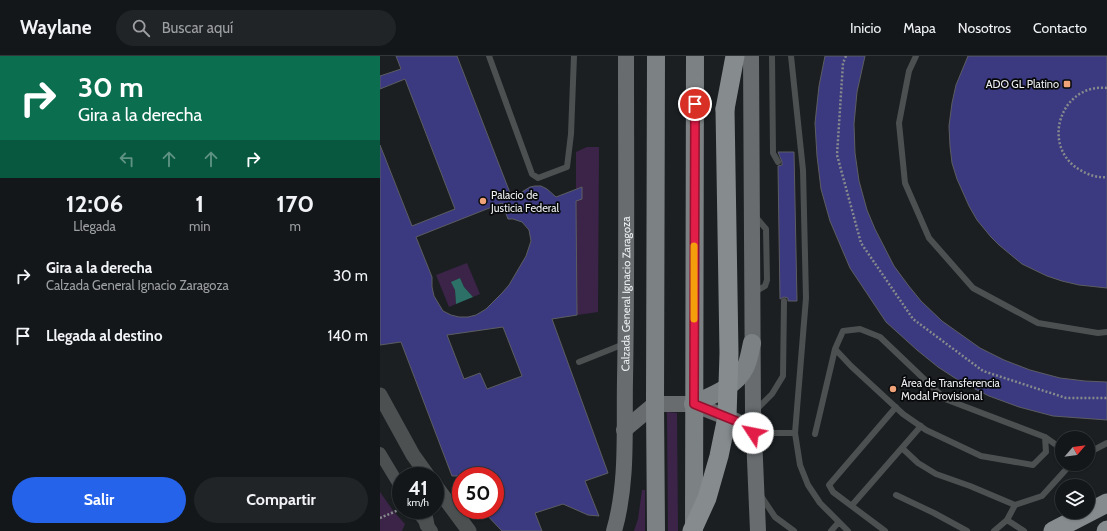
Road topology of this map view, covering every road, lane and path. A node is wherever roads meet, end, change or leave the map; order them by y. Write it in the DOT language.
graph roads {
  1 [pos="489,56"];
  2 [pos="574,56"];
  3 [pos="626,56"];
  4 [pos="656,56"];
  5 [pos="695,56"];
  6 [pos="720,56"];
  7 [pos="735,56"];
  8 [pos="751,56"];
  9 [pos="772,56"];
  10 [pos="791,56"];
  11 [pos="846,56"];
  12 [pos="916,56"];
  13 [pos="1107,88"];
  14 [pos="725,108"];
  15 [pos="778,162"];
  16 [pos="1107,177"];
  17 [pos="784,301"];
  18 [pos="1107,332"];
  19 [pos="752,343"];
  20 [pos="626,344"];
  21 [pos="835,350"];
  22 [pos="579,362"];
  23 [pos="380,396"];
  24 [pos="1107,398"];
  25 [pos="655,404"];
  26 [pos="694,404"];
  27 [pos="896,407"];
  28 [pos="753,412"];
  29 [pos="921,426"];
  30 [pos="624,430"];
  31 [pos="753,433"];
  32 [pos="795,433"];
  33 [pos="815,434"];
  34 [pos="1045,437"];
  35 [pos="1107,443"];
  36 [pos="1055,444"];
  37 [pos="902,448"];
  38 [pos="1095,449"];
  39 [pos="380,453"];
  40 [pos="413,455"];
  41 [pos="415,467"];
  42 [pos="422,467"];
  43 [pos="1065,471"];
  44 [pos="392,473"];
  45 [pos="756,490"];
  46 [pos="896,495"];
  47 [pos="444,497"];
  48 [pos="1107,503"];
  49 [pos="853,504"];
  50 [pos="1015,506"];
  51 [pos="1107,511"];
  52 [pos="392,513"];
  53 [pos="380,518"];
  54 [pos="422,519"];
  55 [pos="1007,520"];
  56 [pos="838,523"];
  57 [pos="429,528"];
  58 [pos="469,531"];
  59 [pos="614,531"];
  60 [pos="656,531"];
  61 [pos="693,531"];
  62 [pos="758,531"];
  63 [pos="794,531"];
  64 [pos="831,531"];
  65 [pos="848,531"];
  66 [pos="885,531"];
  67 [pos="967,531"];
  68 [pos="994,531"];
  69 [pos="1024,531"];
  70 [pos="1053,531"];
  71 [pos="1073,531"];
  1 -- 2 [label="lane"];
  3 -- 20 [label="main road, Calzada General Ignacio Zaragoza"];
  4 -- 25 [label="main road"];
  5 -- 26 [label="main road"];
  6 -- 14 [label="highway"];
  7 -- 14 [label="highway"];
  8 -- 19 [label="main road"];
  9 -- 15 [label="lane"];
  10 -- 32 [label="lane"];
  11 -- 24 [label="path"];
  12 -- 18 [label="lane"];
  13 -- 16 [label="path"];
  14 -- 61 [label="highway, bridge"];
  17 -- 28 [label="lane"];
  19 -- 26 [label="main road"];
  19 -- 28 [label="main road"];
  20 -- 22 [label="lane"];
  20 -- 30 [label="main road, Calzada General Ignacio Zaragoza"];
  21 -- 27 [label="lane"];
  21 -- 33 [label="lane"];
  21 -- 34 [label="lane"];
  23 -- 40 [label="street"];
  25 -- 26 [label="main road"];
  25 -- 30 [label="main road"];
  25 -- 60 [label="main road"];
  26 -- 31 [label="main road"];
  26 -- 61 [label="main road"];
  27 -- 29 [label="lane"];
  27 -- 66 [label="lane"];
  28 -- 31 [label="main road"];
  29 -- 34 [label="lane"];
  29 -- 37 [label="lane"];
  30 -- 59 [label="main road, Calzada General Ignacio Zaragoza"];
  31 -- 32 [label="lane"];
  31 -- 45 [label="main road"];
  32 -- 65 [label="lane"];
  34 -- 36 [label="lane"];
  35 -- 38 [label="lane"];
  37 -- 49 [label="lane"];
  37 -- 50 [label="lane"];
  39 -- 44 [label="street"];
  40 -- 41 [label="street"];
  40 -- 42 [label="street"];
  43 -- 50 [label="lane"];
  45 -- 62 [label="main road"];
  45 -- 63 [label="lane"];
  46 -- 67 [label="lane"];
  47 -- 58 [label="street"];
  48 -- 70 [label="highway"];
  50 -- 55 [label="lane"];
  51 -- 71 [label="highway"];
  52 -- 53 [label="path"];
  54 -- 57 [label="street"];
  55 -- 68 [label="lane"];
  55 -- 69 [label="lane"];
  56 -- 64 [label="lane"];
}
